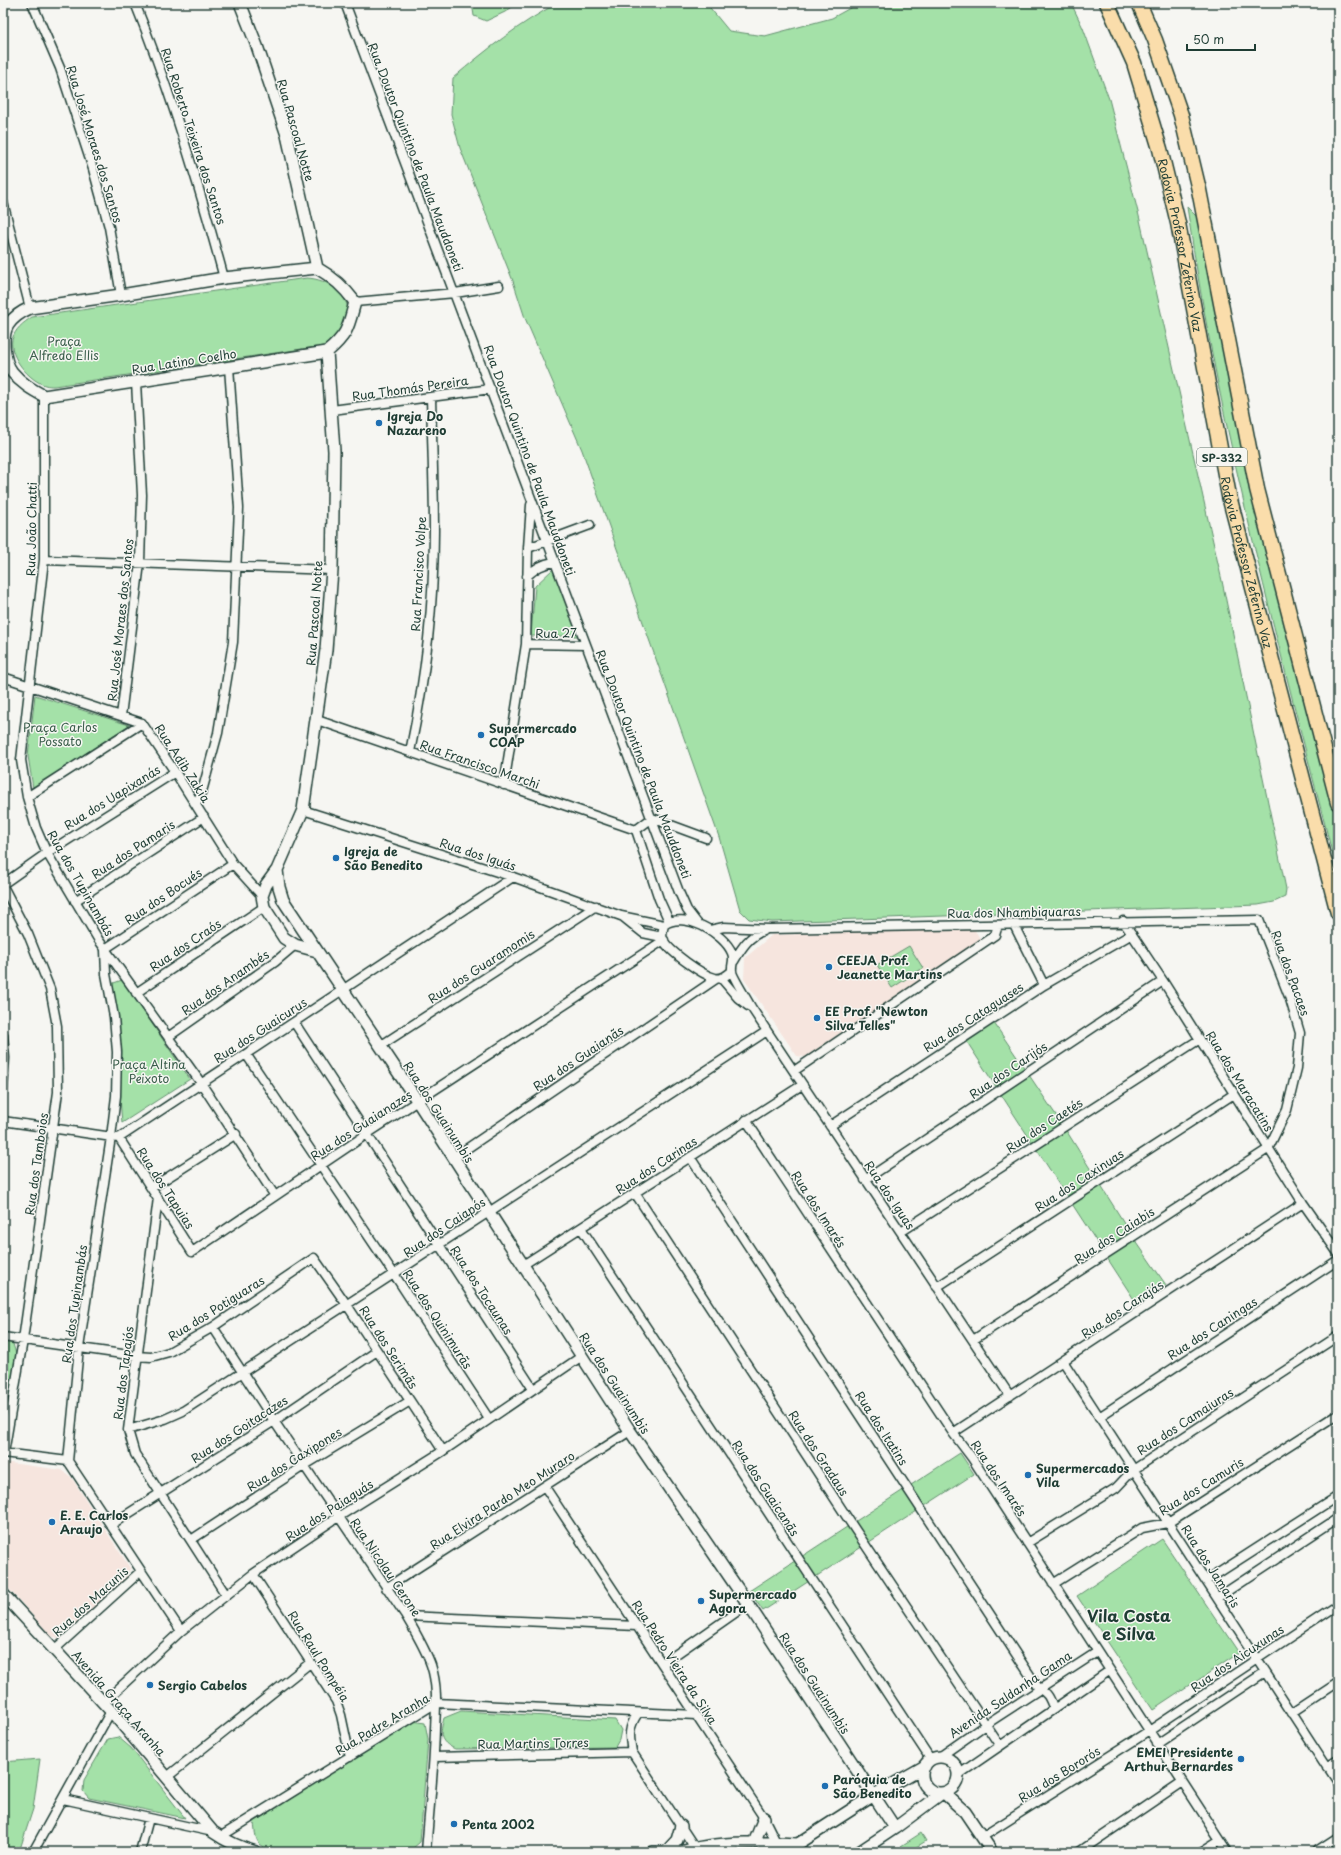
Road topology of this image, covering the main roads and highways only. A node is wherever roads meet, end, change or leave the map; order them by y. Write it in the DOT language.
graph roads {
  1 [pos="1107,3"];
  2 [pos="1138,3"];
  3 [pos="1338,803"];
  4 [pos="1338,913"];
  1 -- 4 [label="highway, Rodovia Professor Zeferino Vaz / SP-332"];
  2 -- 3 [label="highway, SP-332"];
}
